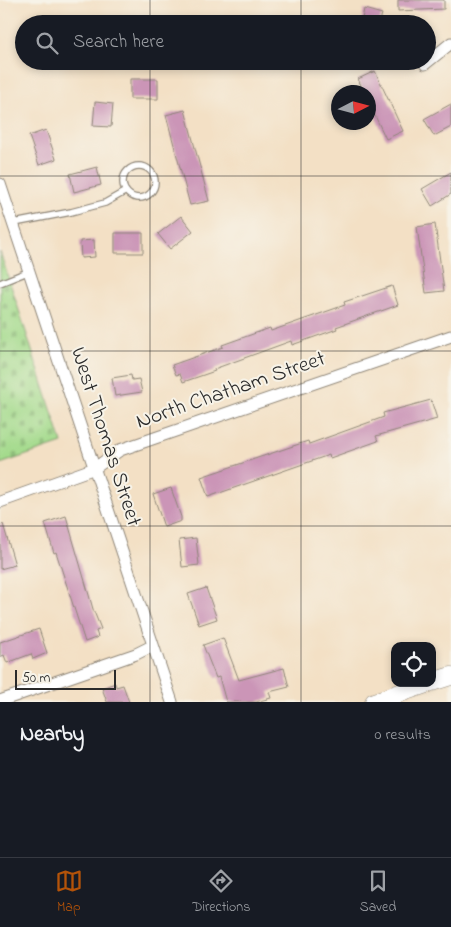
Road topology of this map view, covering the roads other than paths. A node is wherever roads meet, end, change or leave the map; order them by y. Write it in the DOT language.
graph roads {
  1 [pos="451,43"];
  2 [pos="436,55"];
  3 [pos="0,184"];
  4 [pos="126,190"];
  5 [pos="14,223"];
  6 [pos="30,271"];
  7 [pos="0,283"];
  8 [pos="451,336"];
  9 [pos="95,468"];
  10 [pos="0,502"];
  11 [pos="152,646"];
  12 [pos="451,676"];
  13 [pos="436,681"];
  14 [pos="419,687"];
  15 [pos="0,701"];
  16 [pos="172,702"];
  17 [pos="374,702"];
  1 -- 2 [label="street"];
  3 -- 5 [label="street, West Thomas Street"];
  4 -- 4 [label="lane"];
  4 -- 5 [label="lane"];
  5 -- 6 [label="street, West Thomas Street"];
  6 -- 7 [label="lane"];
  6 -- 9 [label="street, West Thomas Street"];
  8 -- 9 [label="street, North Chatham Street"];
  9 -- 10 [label="street, North Chatham Street"];
  9 -- 11 [label="street, West Thomas Street"];
  11 -- 15 [label="street"];
  11 -- 16 [label="street, West Thomas Street"];
  12 -- 13 [label="main road"];
  14 -- 17 [label="main road"];
}
